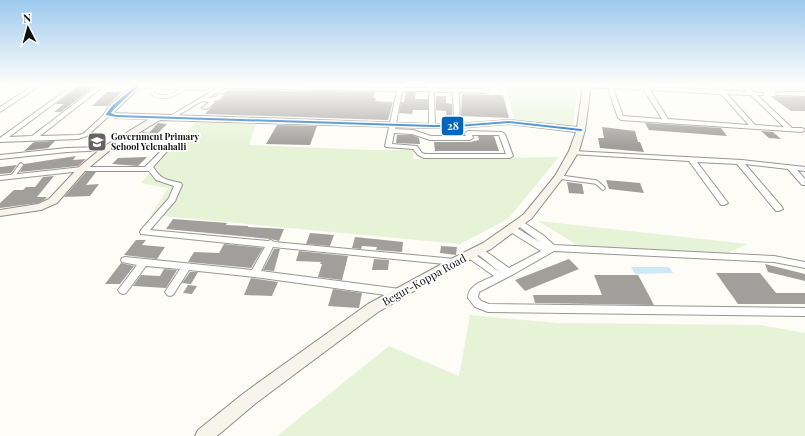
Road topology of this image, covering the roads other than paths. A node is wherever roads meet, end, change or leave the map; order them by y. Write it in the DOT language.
graph roads {
  1 [pos="48,105"];
  2 [pos="76,105"];
  3 [pos="115,105"];
  4 [pos="191,105"];
  5 [pos="208,105"];
  6 [pos="397,105"];
  7 [pos="431,105"];
  8 [pos="456,105"];
  9 [pos="584,105"];
  10 [pos="617,105"];
  11 [pos="657,105"];
  12 [pos="735,105"];
  13 [pos="765,105"];
  14 [pos="205,108"];
  15 [pos="108,114"];
  16 [pos="158,118"];
  17 [pos="170,118"];
  18 [pos="666,121"];
  19 [pos="432,126"];
  20 [pos="457,126"];
  21 [pos="753,126"];
  22 [pos="391,128"];
  23 [pos="475,129"];
  24 [pos="790,129"];
  25 [pos="581,130"];
  26 [pos="802,130"];
  27 [pos="34,138"];
  28 [pos="1,140"];
  29 [pos="168,147"];
  30 [pos="106,149"];
  31 [pos="573,153"];
  32 [pos="0,157"];
  33 [pos="692,160"];
  34 [pos="740,162"];
  35 [pos="21,165"];
  36 [pos="790,167"];
  37 [pos="82,169"];
  38 [pos="147,169"];
  39 [pos="805,169"];
  40 [pos="13,176"];
  41 [pos="559,177"];
  42 [pos="0,178"];
  43 [pos="805,183"];
  44 [pos="603,188"];
  45 [pos="724,203"];
  46 [pos="779,209"];
  47 [pos="0,213"];
  48 [pos="516,226"];
  49 [pos="271,243"];
  50 [pos="550,250"];
  51 [pos="474,253"];
  52 [pos="125,260"];
  53 [pos="144,262"];
  54 [pos="455,262"];
  55 [pos="805,265"];
  56 [pos="186,267"];
  57 [pos="255,274"];
  58 [pos="505,275"];
  59 [pos="123,290"];
  60 [pos="170,292"];
  61 [pos="400,293"];
  62 [pos="805,312"];
  63 [pos="204,436"];
  1 -- 28 [label="street"];
  2 -- 27 [label="street"];
  3 -- 15 [label="street"];
  4 -- 17 [label="street"];
  5 -- 14 [label="street"];
  6 -- 22 [label="street"];
  7 -- 19 [label="street"];
  8 -- 20 [label="street"];
  9 -- 25 [label="street, Begur-Koppa Road"];
  10 -- 18 [label="street"];
  11 -- 18 [label="street"];
  12 -- 21 [label="street"];
  13 -- 24 [label="street"];
  15 -- 16 [label="street"];
  15 -- 27 [label="street"];
  16 -- 17 [label="street"];
  16 -- 30 [label="street"];
  17 -- 22 [label="street"];
  18 -- 21 [label="street"];
  19 -- 20 [label="street"];
  19 -- 22 [label="street"];
  20 -- 23 [label="street"];
  21 -- 24 [label="street"];
  22 -- 23 [label="street"];
  22 -- 23 [label="street"];
  23 -- 25 [label="street"];
  24 -- 26 [label="street"];
  25 -- 31 [label="street, Begur-Koppa Road"];
  27 -- 28 [label="street"];
  29 -- 38 [label="street"];
  30 -- 32 [label="street"];
  30 -- 37 [label="street"];
  31 -- 33 [label="street"];
  31 -- 41 [label="street, Begur-Koppa Road"];
  33 -- 34 [label="street"];
  33 -- 45 [label="street"];
  34 -- 36 [label="street"];
  34 -- 46 [label="street"];
  35 -- 40 [label="lane"];
  36 -- 39 [label="street"];
  36 -- 43 [label="street"];
  37 -- 38 [label="street"];
  37 -- 40 [label="street"];
  37 -- 47 [label="street"];
  38 -- 49 [label="street"];
  40 -- 42 [label="street"];
  41 -- 44 [label="lane"];
  41 -- 48 [label="street, Begur-Koppa Road"];
  48 -- 50 [label="street"];
  48 -- 51 [label="street, Begur-Koppa Road"];
  49 -- 54 [label="street"];
  49 -- 57 [label="street"];
  50 -- 55 [label="street"];
  50 -- 58 [label="street"];
  51 -- 54 [label="street, Begur-Koppa Road"];
  51 -- 58 [label="street"];
  52 -- 53 [label="street"];
  53 -- 56 [label="street"];
  53 -- 59 [label="street"];
  54 -- 61 [label="street, Begur-Koppa Road"];
  56 -- 57 [label="street"];
  56 -- 60 [label="street"];
  57 -- 61 [label="street"];
  58 -- 62 [label="street"];
  61 -- 63 [label="street, Begur-Koppa Road"];
}
